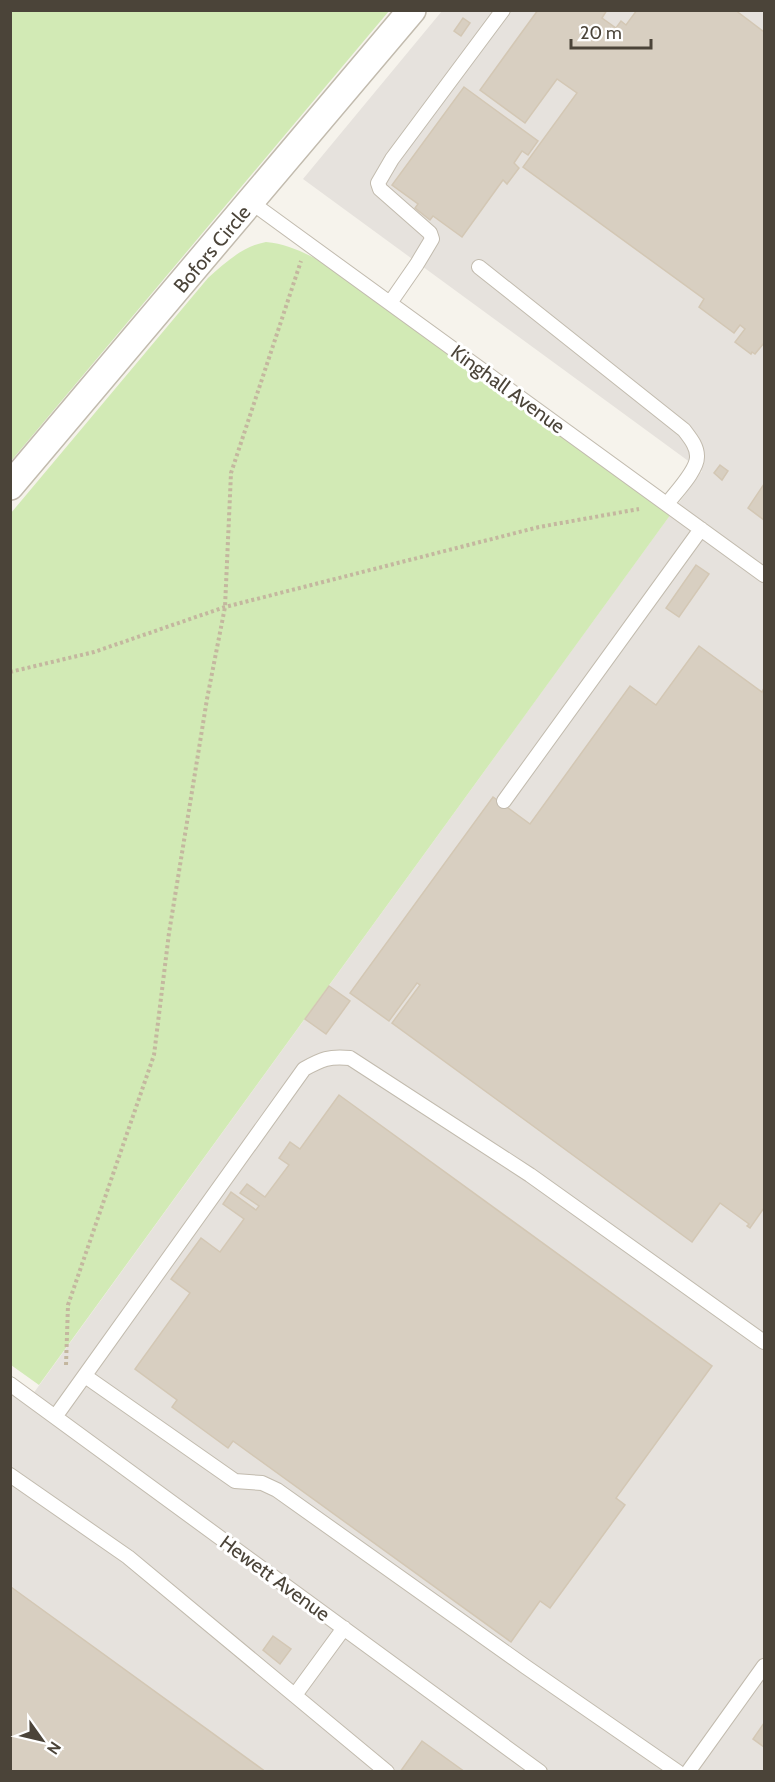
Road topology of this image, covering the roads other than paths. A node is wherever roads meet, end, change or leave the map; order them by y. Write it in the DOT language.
graph roads {
  1 [pos="412,10"];
  2 [pos="503,10"];
  3 [pos="252,202"];
  4 [pos="478,267"];
  5 [pos="390,303"];
  6 [pos="10,486"];
  7 [pos="667,504"];
  8 [pos="701,529"];
  9 [pos="763,571"];
  10 [pos="504,801"];
  11 [pos="765,1342"];
  12 [pos="85,1376"];
  13 [pos="10,1384"];
  14 [pos="55,1417"];
  15 [pos="10,1475"];
  16 [pos="344,1628"];
  17 [pos="765,1666"];
  18 [pos="295,1695"];
  19 [pos="387,1772"];
  20 [pos="540,1772"];
  21 [pos="678,1772"];
  22 [pos="688,1772"];
  1 -- 3 [label="street, Bofors Circle"];
  2 -- 5 [label="lane"];
  3 -- 5 [label="lane, Kinghall Avenue"];
  3 -- 6 [label="street, Bofors Circle"];
  4 -- 7 [label="lane"];
  5 -- 7 [label="lane, Kinghall Avenue"];
  7 -- 8 [label="lane, Kinghall Avenue"];
  8 -- 9 [label="lane, Kinghall Avenue"];
  8 -- 10 [label="lane"];
  11 -- 12 [label="lane"];
  12 -- 14 [label="lane"];
  12 -- 21 [label="lane"];
  13 -- 14 [label="lane, Hewett Avenue"];
  14 -- 16 [label="lane, Hewett Avenue"];
  15 -- 18 [label="lane"];
  16 -- 18 [label="lane"];
  16 -- 20 [label="lane, Hewett Avenue"];
  17 -- 22 [label="lane"];
  18 -- 19 [label="lane"];
}
